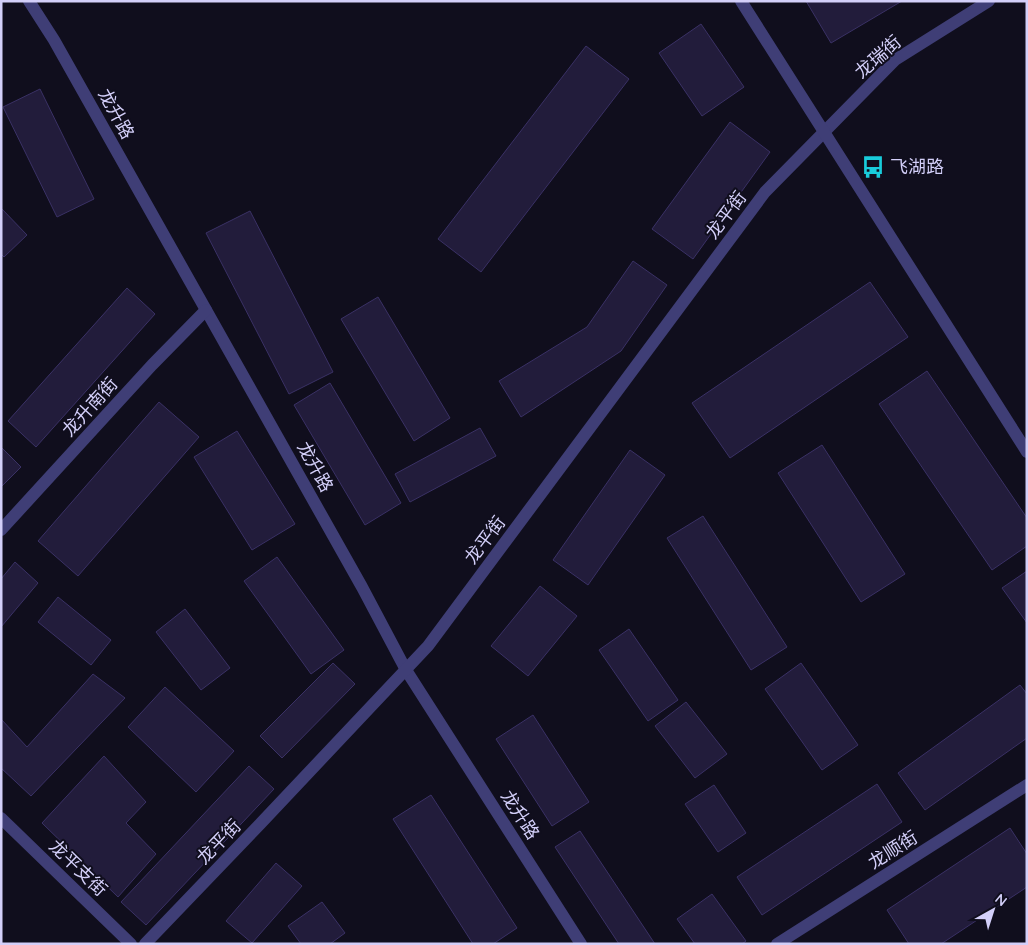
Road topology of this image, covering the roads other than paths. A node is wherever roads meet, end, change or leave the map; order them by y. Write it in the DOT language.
graph roads {
  1 [pos="29,1"];
  2 [pos="742,1"];
  3 [pos="989,1"];
  4 [pos="824,133"];
  5 [pos="206,310"];
  6 [pos="1027,452"];
  7 [pos="1,530"];
  8 [pos="406,670"];
  9 [pos="1027,785"];
  10 [pos="1,818"];
  11 [pos="131,944"];
  12 [pos="145,944"];
  13 [pos="581,944"];
  14 [pos="778,944"];
  1 -- 5 [label="street, 龙升路"];
  2 -- 4 [label="street"];
  3 -- 4 [label="street, 龙瑞街"];
  4 -- 6 [label="street"];
  4 -- 8 [label="street, 龙平街"];
  5 -- 7 [label="street, 龙升南街"];
  5 -- 8 [label="street, 龙升路"];
  8 -- 12 [label="street, 龙平街"];
  8 -- 13 [label="street, 龙升路"];
  9 -- 14 [label="street, 龙顺街"];
  10 -- 11 [label="street, 龙平支街"];
}
